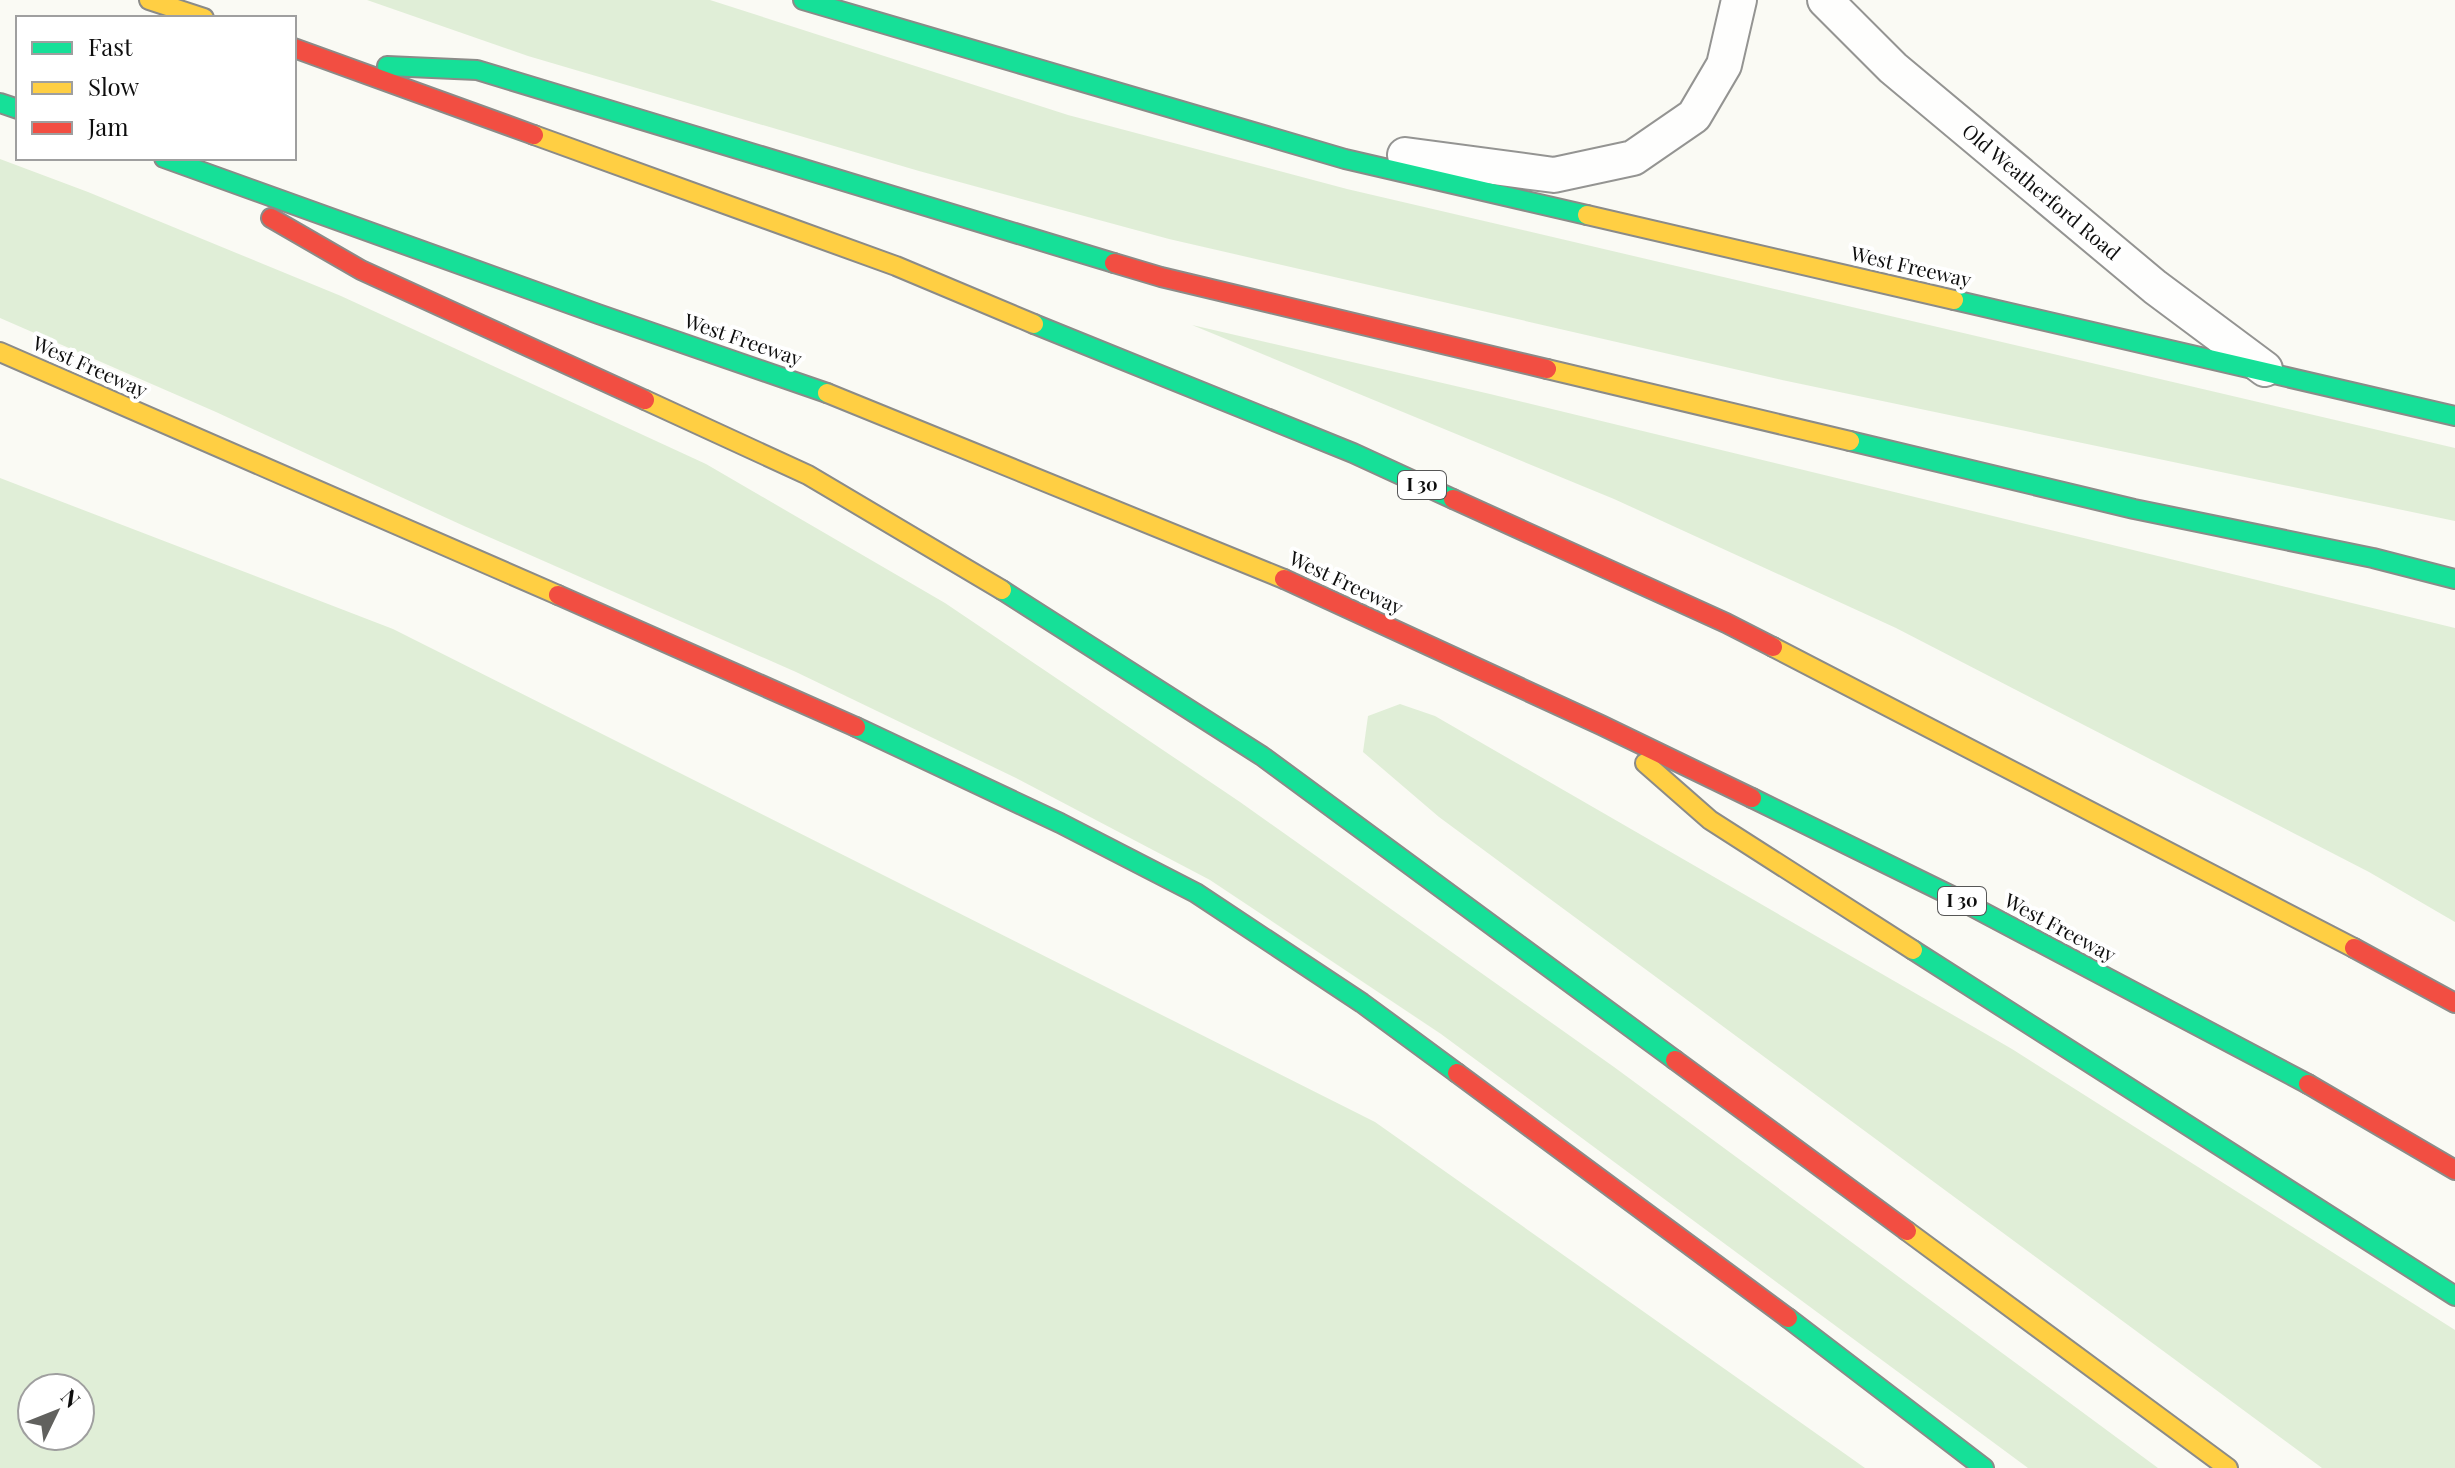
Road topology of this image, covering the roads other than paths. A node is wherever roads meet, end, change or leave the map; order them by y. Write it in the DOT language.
graph roads {
  1 [pos="149,0"];
  2 [pos="803,0"];
  3 [pos="1739,0"];
  4 [pos="1825,0"];
  5 [pos="198,16"];
  6 [pos="296,49"];
  7 [pos="345,65"];
  8 [pos="1345,159"];
  9 [pos="170,160"];
  10 [pos="171,160"];
  11 [pos="0,352"];
  12 [pos="2268,372"];
  13 [pos="2455,416"];
  14 [pos="2455,579"];
  15 [pos="1601,725"];
  16 [pos="2455,1003"];
  17 [pos="2455,1170"];
  18 [pos="2455,1296"];
  19 [pos="1984,1468"];
  20 [pos="2228,1468"];
  1 -- 5 [label="main road"];
  2 -- 8 [label="main road, West Freeway"];
  3 -- 8 [label="street"];
  4 -- 12 [label="street, Old Weatherford Road"];
  6 -- 7 [label="main road, I 30"];
  7 -- 14 [label="main road"];
  7 -- 16 [label="main road, I 30"];
  8 -- 12 [label="main road, West Freeway"];
  9 -- 20 [label="main road"];
  10 -- 15 [label="main road, West Freeway / I 30"];
  11 -- 19 [label="main road, West Freeway"];
  12 -- 13 [label="main road, West Freeway"];
  15 -- 17 [label="main road, West Freeway / I 30"];
  15 -- 18 [label="main road"];
}
